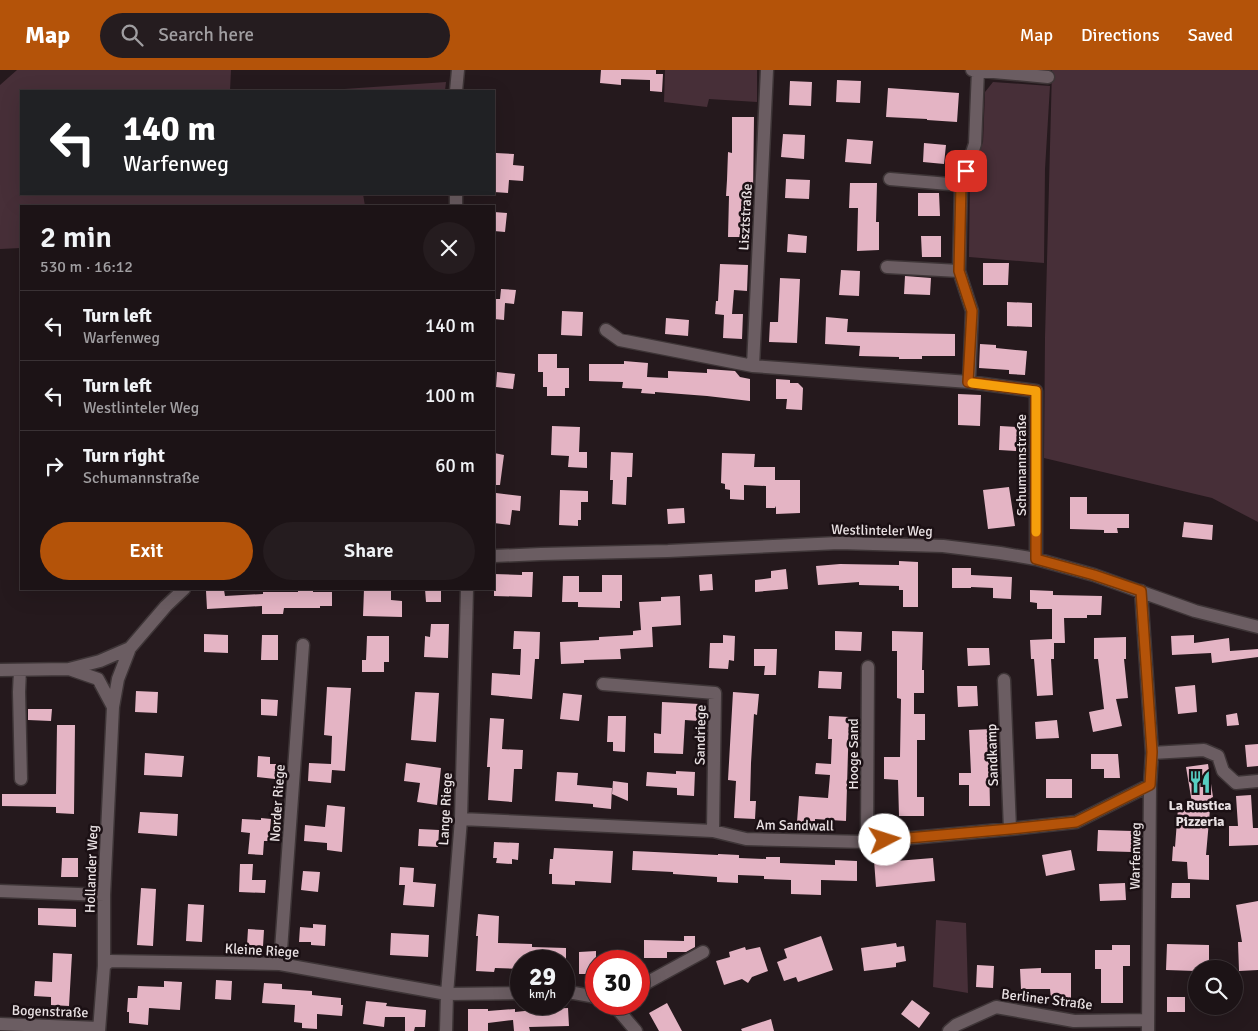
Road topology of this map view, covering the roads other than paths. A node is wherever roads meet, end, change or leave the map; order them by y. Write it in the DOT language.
graph roads {
  1 [pos="458,70"];
  2 [pos="767,70"];
  3 [pos="972,70"];
  4 [pos="978,70"];
  5 [pos="1048,77"];
  6 [pos="456,90"];
  7 [pos="890,179"];
  8 [pos="961,185"];
  9 [pos="887,267"];
  10 [pos="959,271"];
  11 [pos="606,330"];
  12 [pos="752,366"];
  13 [pos="968,382"];
  14 [pos="495,556"];
  15 [pos="1036,559"];
  16 [pos="183,590"];
  17 [pos="467,590"];
  18 [pos="1141,591"];
  19 [pos="1258,628"];
  20 [pos="303,645"];
  21 [pos="130,648"];
  22 [pos="868,667"];
  23 [pos="68,669"];
  24 [pos="0,670"];
  25 [pos="20,670"];
  26 [pos="1004,680"];
  27 [pos="603,684"];
  28 [pos="114,707"];
  29 [pos="1152,752"];
  30 [pos="21,779"];
  31 [pos="1258,781"];
  32 [pos="1150,785"];
  33 [pos="460,819"];
  34 [pos="1010,829"];
  35 [pos="713,831"];
  36 [pos="867,842"];
  37 [pos="0,890"];
  38 [pos="104,894"];
  39 [pos="703,952"];
  40 [pos="280,964"];
  41 [pos="104,966"];
  42 [pos="650,981"];
  43 [pos="510,993"];
  44 [pos="446,994"];
  45 [pos="622,1015"];
  46 [pos="0,1024"];
  47 [pos="1148,1025"];
  48 [pos="99,1029"];
  49 [pos="446,1031"];
  50 [pos="636,1031"];
  51 [pos="948,1031"];
  1 -- 6 [label="street"];
  2 -- 12 [label="street, Lisztstraße"];
  3 -- 4 [label="street"];
  4 -- 5 [label="street"];
  4 -- 8 [label="street"];
  7 -- 8 [label="street"];
  8 -- 10 [label="street"];
  9 -- 10 [label="street"];
  10 -- 13 [label="street"];
  11 -- 12 [label="street"];
  12 -- 13 [label="street, Schumannstraße"];
  13 -- 15 [label="street, Schumannstraße"];
  14 -- 15 [label="street, Westlinteler Weg"];
  15 -- 18 [label="street, Westlinteler Weg"];
  16 -- 21 [label="street"];
  17 -- 33 [label="street, Lange Riege"];
  18 -- 19 [label="street, Westlinteler Weg"];
  18 -- 29 [label="street, Warfenweg"];
  20 -- 40 [label="street, Norder Riege"];
  21 -- 23 [label="street"];
  21 -- 28 [label="street"];
  22 -- 36 [label="street, Hooge Sand"];
  23 -- 25 [label="street"];
  23 -- 28 [label="street"];
  24 -- 25 [label="street"];
  25 -- 30 [label="street"];
  26 -- 34 [label="street, Sandkamp"];
  27 -- 35 [label="street, Sandriege"];
  28 -- 38 [label="street, Hollander Weg"];
  29 -- 31 [label="street"];
  29 -- 32 [label="street, Warfenweg"];
  32 -- 34 [label="street, Am Sandwall"];
  32 -- 47 [label="street, Warfenweg"];
  33 -- 35 [label="street, Am Sandwall"];
  33 -- 44 [label="street, Lange Riege"];
  34 -- 36 [label="street, Am Sandwall"];
  35 -- 36 [label="street, Am Sandwall"];
  37 -- 38 [label="street"];
  38 -- 41 [label="street, Hollander Weg"];
  39 -- 42 [label="street"];
  40 -- 41 [label="street, Kleine Riege"];
  40 -- 44 [label="street, Kleine Riege"];
  41 -- 48 [label="street, Hollander Weg"];
  43 -- 44 [label="street"];
  44 -- 49 [label="street, Lange Riege"];
  45 -- 50 [label="street"];
  46 -- 48 [label="street, Bogenstraße"];
  47 -- 51 [label="street, Berliner Straße"];
}
